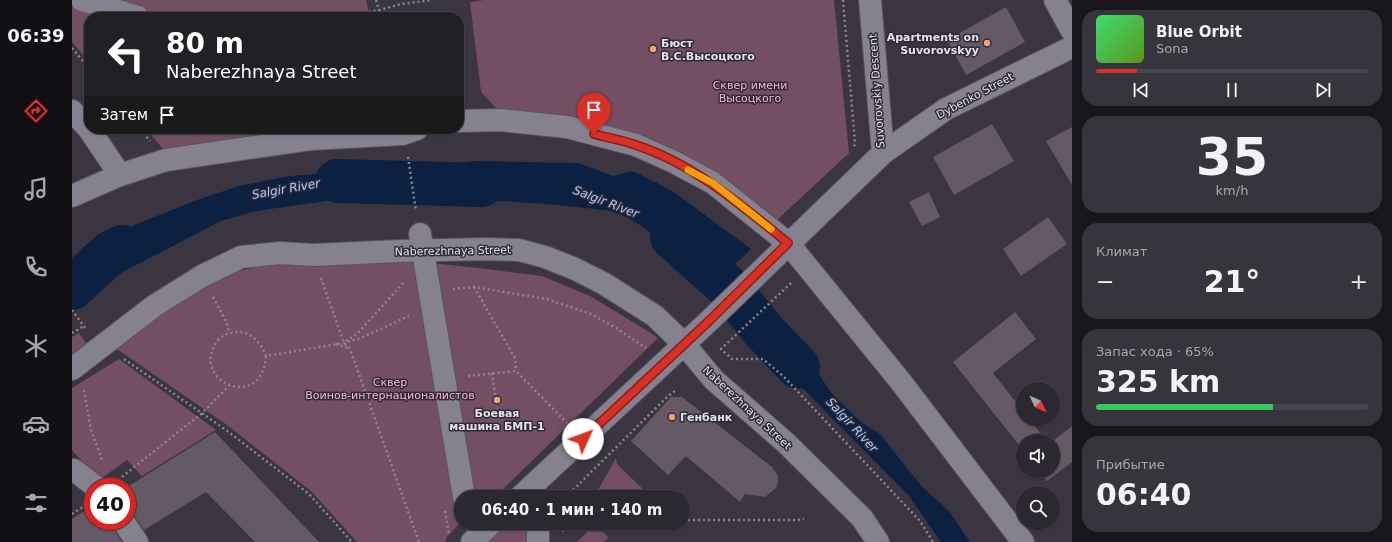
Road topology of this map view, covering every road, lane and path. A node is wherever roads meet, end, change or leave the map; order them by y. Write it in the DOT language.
graph roads {
  1 [pos="82,0"];
  2 [pos="376,0"];
  3 [pos="432,0"];
  4 [pos="843,0"];
  5 [pos="870,0"];
  6 [pos="1056,0"];
  7 [pos="380,10"];
  8 [pos="122,12"];
  9 [pos="367,12"];
  10 [pos="1072,32"];
  11 [pos="1072,47"];
  12 [pos="72,48"];
  13 [pos="84,62"];
  14 [pos="72,111"];
  15 [pos="464,121"];
  16 [pos="84,124"];
  17 [pos="92,134"];
  18 [pos="403,134"];
  19 [pos="853,149"];
  20 [pos="407,152"];
  21 [pos="883,152"];
  22 [pos="120,175"];
  23 [pos="72,196"];
  24 [pos="421,242"];
  25 [pos="782,250"];
  26 [pos="313,255"];
  27 [pos="202,276"];
  28 [pos="794,279"];
  29 [pos="406,281"];
  30 [pos="474,287"];
  31 [pos="449,294"];
  32 [pos="72,310"];
  33 [pos="411,316"];
  34 [pos="84,326"];
  35 [pos="72,333"];
  36 [pos="229,333"];
  37 [pos="344,343"];
  38 [pos="335,344"];
  39 [pos="684,344"];
  40 [pos="102,347"];
  41 [pos="350,349"];
  42 [pos="652,352"];
  43 [pos="266,356"];
  44 [pos="75,366"];
  45 [pos="443,370"];
  46 [pos="516,371"];
  47 [pos="492,373"];
  48 [pos="229,386"];
  49 [pos="676,390"];
  50 [pos="495,395"];
  51 [pos="201,414"];
  52 [pos="568,424"];
  53 [pos="102,462"];
  54 [pos="73,470"];
  55 [pos="91,478"];
  56 [pos="115,478"];
  57 [pos="538,489"];
  58 [pos="463,490"];
  59 [pos="573,490"];
  60 [pos="804,519"];
  61 [pos="690,520"];
  62 [pos="129,530"];
  63 [pos="482,530"];
  64 [pos="538,530"];
  65 [pos="471,537"];
  66 [pos="137,542"];
  67 [pos="352,542"];
  68 [pos="419,542"];
  69 [pos="538,542"];
  70 [pos="878,542"];
  71 [pos="933,542"];
  72 [pos="1023,542"];
  1 -- 8 [label="street"];
  2 -- 7 [label="path"];
  3 -- 7 [label="path"];
  4 -- 19 [label="path"];
  5 -- 21 [label="street, Suvorovskiy Descent"];
  6 -- 10 [label="street"];
  7 -- 9 [label="path"];
  11 -- 21 [label="street, Dybenko Street"];
  12 -- 13 [label="path"];
  14 -- 16 [label="street"];
  15 -- 25 [label="street"];
  17 -- 22 [label="street"];
  18 -- 22 [label="street"];
  20 -- 24 [label="path"];
  21 -- 25 [label="street, Suvorovskiy Descent"];
  22 -- 23 [label="street"];
  24 -- 26 [label="street, Naberezhnaya Street"];
  24 -- 39 [label="street, Naberezhnaya Street"];
  24 -- 45 [label="street"];
  25 -- 39 [label="street, Suvorovskiy Descent"];
  25 -- 72 [label="street"];
  26 -- 27 [label="street, Naberezhnaya Street"];
  26 -- 37 [label="path"];
  27 -- 36 [label="path"];
  27 -- 40 [label="street, Naberezhnaya Street"];
  28 -- 71 [label="path"];
  29 -- 37 [label="path"];
  30 -- 31 [label="path"];
  30 -- 42 [label="path"];
  30 -- 46 [label="path"];
  32 -- 34 [label="path"];
  33 -- 37 [label="path"];
  34 -- 35 [label="path"];
  34 -- 40 [label="path"];
  36 -- 43 [label="path"];
  36 -- 48 [label="path"];
  37 -- 38 [label="path"];
  37 -- 41 [label="path"];
  38 -- 41 [label="path"];
  38 -- 43 [label="path"];
  39 -- 57 [label="street, Suvorovskiy Descent"];
  39 -- 70 [label="street, Naberezhnaya Street"];
  40 -- 44 [label="street, Naberezhnaya Street"];
  40 -- 51 [label="path"];
  41 -- 68 [label="path"];
  43 -- 48 [label="path"];
  44 -- 53 [label="path"];
  45 -- 47 [label="path"];
  45 -- 58 [label="street"];
  46 -- 47 [label="path"];
  46 -- 52 [label="path"];
  47 -- 50 [label="path"];
  48 -- 51 [label="path"];
  49 -- 59 [label="path"];
  51 -- 56 [label="path"];
  51 -- 67 [label="path"];
  54 -- 55 [label="street"];
  60 -- 61 [label="path"];
  62 -- 66 [label="street"];
  63 -- 65 [label="street"];
  64 -- 69 [label="street"];
}
